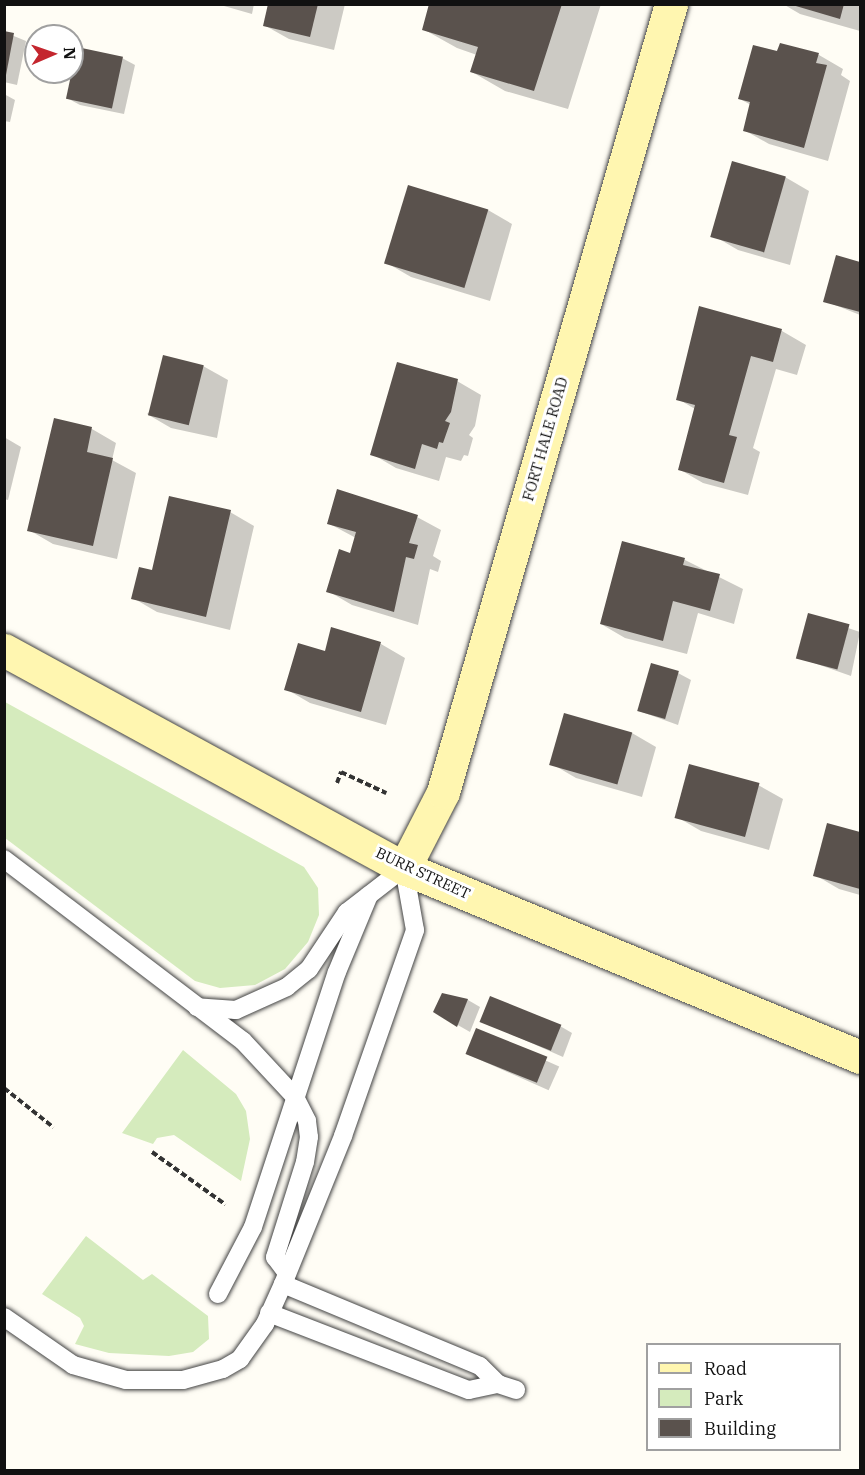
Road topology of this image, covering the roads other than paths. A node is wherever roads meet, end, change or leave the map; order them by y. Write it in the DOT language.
graph roads {
  1 [pos="671,4"];
  2 [pos="4,650"];
  3 [pos="4,859"];
  4 [pos="404,868"];
  5 [pos="371,891"];
  6 [pos="197,1007"];
  7 [pos="861,1057"];
  8 [pos="295,1097"];
  9 [pos="285,1279"];
  10 [pos="218,1294"];
  11 [pos="269,1313"];
  12 [pos="4,1317"];
  13 [pos="498,1384"];
  14 [pos="516,1390"];
  1 -- 4 [label="main road, FORT HALE ROAD"];
  2 -- 4 [label="main road, BURR STREET"];
  3 -- 6 [label="lane"];
  4 -- 5 [label="lane"];
  4 -- 7 [label="main road, BURR STREET"];
  4 -- 9 [label="lane"];
  5 -- 6 [label="lane"];
  5 -- 8 [label="lane"];
  6 -- 8 [label="lane"];
  8 -- 9 [label="lane"];
  8 -- 10 [label="lane"];
  9 -- 11 [label="lane"];
  9 -- 13 [label="lane"];
  11 -- 12 [label="lane"];
  11 -- 13 [label="lane"];
  13 -- 14 [label="lane"];
}
